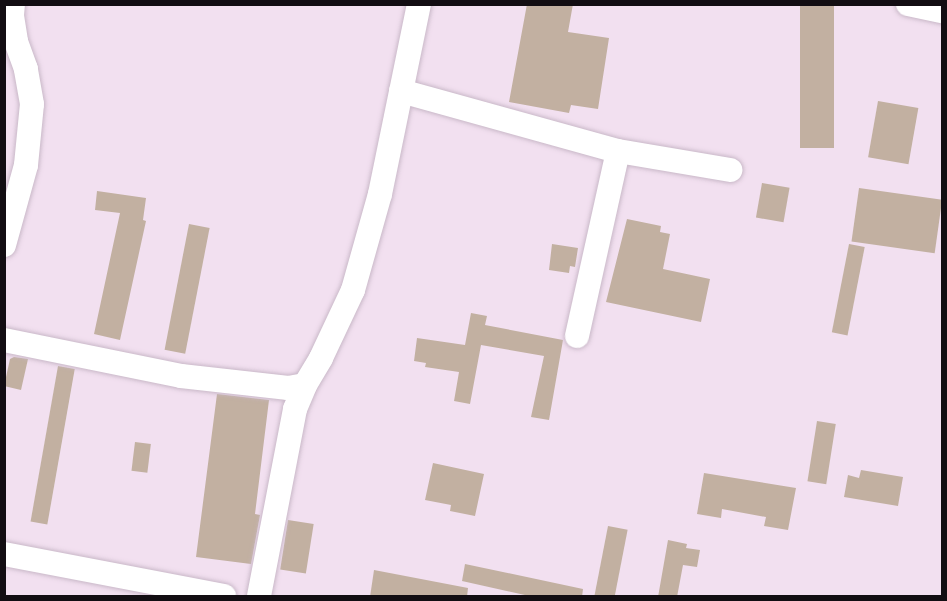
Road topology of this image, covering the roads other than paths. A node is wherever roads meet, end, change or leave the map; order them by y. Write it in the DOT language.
graph roads {
  1 [pos="13,4"];
  2 [pos="419,4"];
  3 [pos="908,4"];
  4 [pos="942,11"];
  5 [pos="401,92"];
  6 [pos="618,151"];
  7 [pos="730,170"];
  8 [pos="4,245"];
  9 [pos="577,336"];
  10 [pos="4,340"];
  11 [pos="305,385"];
  12 [pos="4,554"];
  13 [pos="224,597"];
  14 [pos="259,597"];
  1 -- 8 [label="street"];
  2 -- 5 [label="street"];
  3 -- 4 [label="street"];
  5 -- 6 [label="street"];
  5 -- 11 [label="street"];
  6 -- 7 [label="street"];
  6 -- 9 [label="street"];
  10 -- 11 [label="street"];
  11 -- 14 [label="street"];
  12 -- 13 [label="street"];
}
